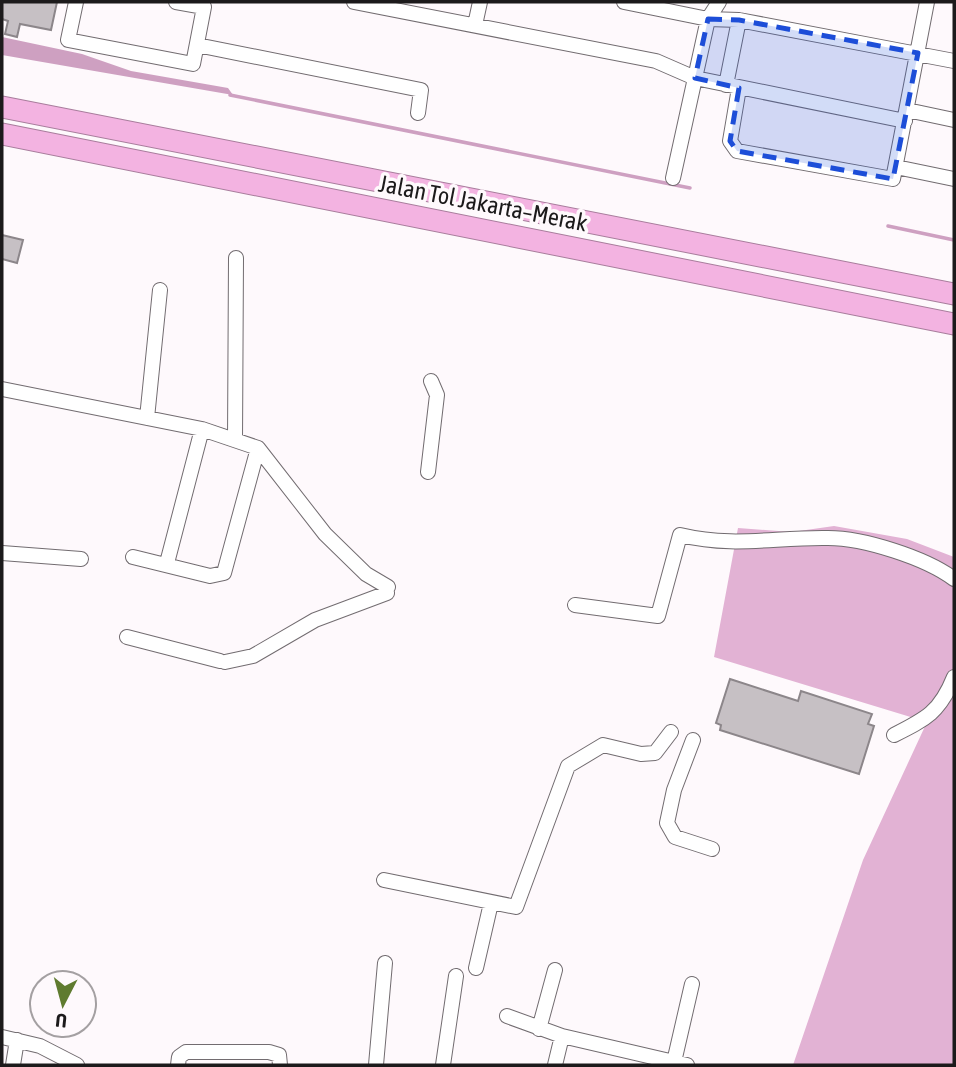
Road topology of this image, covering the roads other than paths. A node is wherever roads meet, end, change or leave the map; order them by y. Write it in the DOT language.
graph roads {
  1 [pos="76,2"];
  2 [pos="176,2"];
  3 [pos="354,2"];
  4 [pos="480,2"];
  5 [pos="624,2"];
  6 [pos="719,2"];
  7 [pos="726,2"];
  8 [pos="927,2"];
  9 [pos="708,19"];
  10 [pos="733,19"];
  11 [pos="475,25"];
  12 [pos="198,45"];
  13 [pos="918,53"];
  14 [pos="954,61"];
  15 [pos="695,78"];
  16 [pos="732,86"];
  17 [pos="2,107"];
  18 [pos="418,113"];
  19 [pos="906,116"];
  20 [pos="954,120"];
  21 [pos="2,134"];
  22 [pos="896,167"];
  23 [pos="673,178"];
  24 [pos="954,179"];
  25 [pos="236,258"];
  26 [pos="160,290"];
  27 [pos="954,294"];
  28 [pos="954,324"];
  29 [pos="431,381"];
  30 [pos="2,389"];
  31 [pos="146,418"];
  32 [pos="202,429"];
  33 [pos="234,440"];
  34 [pos="258,447"];
  35 [pos="428,471"];
  36 [pos="2,553"];
  37 [pos="133,557"];
  38 [pos="81,559"];
  39 [pos="167,563"];
  40 [pos="954,579"];
  41 [pos="575,606"];
  42 [pos="127,637"];
  43 [pos="954,677"];
  44 [pos="671,732"];
  45 [pos="894,735"];
  46 [pos="693,740"];
  47 [pos="712,849"];
  48 [pos="384,880"];
  49 [pos="491,903"];
  50 [pos="385,963"];
  51 [pos="476,968"];
  52 [pos="555,970"];
  53 [pos="456,976"];
  54 [pos="692,984"];
  55 [pos="507,1016"];
  56 [pos="539,1029"];
  57 [pos="562,1036"];
  58 [pos="2,1037"];
  59 [pos="17,1040"];
  60 [pos="680,1064"];
  61 [pos="13,1065"];
  62 [pos="77,1065"];
  63 [pos="178,1065"];
  64 [pos="280,1065"];
  65 [pos="376,1065"];
  66 [pos="443,1065"];
  67 [pos="555,1065"];
  1 -- 12 [label="street"];
  2 -- 12 [label="street"];
  3 -- 11 [label="street"];
  4 -- 11 [label="street"];
  5 -- 9 [label="street"];
  6 -- 9 [label="street"];
  7 -- 10 [label="street"];
  8 -- 13 [label="street"];
  9 -- 10 [label="street"];
  9 -- 15 [label="street"];
  10 -- 13 [label="street"];
  10 -- 16 [label="street"];
  11 -- 15 [label="street"];
  12 -- 18 [label="street"];
  13 -- 14 [label="street"];
  13 -- 19 [label="street"];
  15 -- 16 [label="street"];
  15 -- 23 [label="street"];
  16 -- 19 [label="street"];
  16 -- 22 [label="street"];
  17 -- 27 [label="highway, Jalan Tol Jakarta–Merak"];
  19 -- 20 [label="street"];
  19 -- 22 [label="street"];
  21 -- 28 [label="highway, Jalan Tol Jakarta–Merak"];
  22 -- 24 [label="street"];
  25 -- 33 [label="street"];
  26 -- 31 [label="street"];
  29 -- 35 [label="street"];
  30 -- 31 [label="street"];
  31 -- 32 [label="street"];
  32 -- 33 [label="street"];
  32 -- 39 [label="street"];
  33 -- 34 [label="street"];
  34 -- 39 [label="street"];
  34 -- 42 [label="street"];
  36 -- 38 [label="street"];
  37 -- 39 [label="street"];
  40 -- 41 [label="street"];
  43 -- 45 [label="street"];
  44 -- 49 [label="street"];
  46 -- 47 [label="street"];
  48 -- 49 [label="street"];
  49 -- 51 [label="street"];
  50 -- 65 [label="street"];
  52 -- 56 [label="street"];
  53 -- 66 [label="street"];
  54 -- 60 [label="street"];
  55 -- 56 [label="street"];
  56 -- 57 [label="street"];
  57 -- 60 [label="street"];
  57 -- 67 [label="street"];
  58 -- 59 [label="street"];
  59 -- 61 [label="street"];
  59 -- 62 [label="street"];
  63 -- 64 [label="street"];
}
